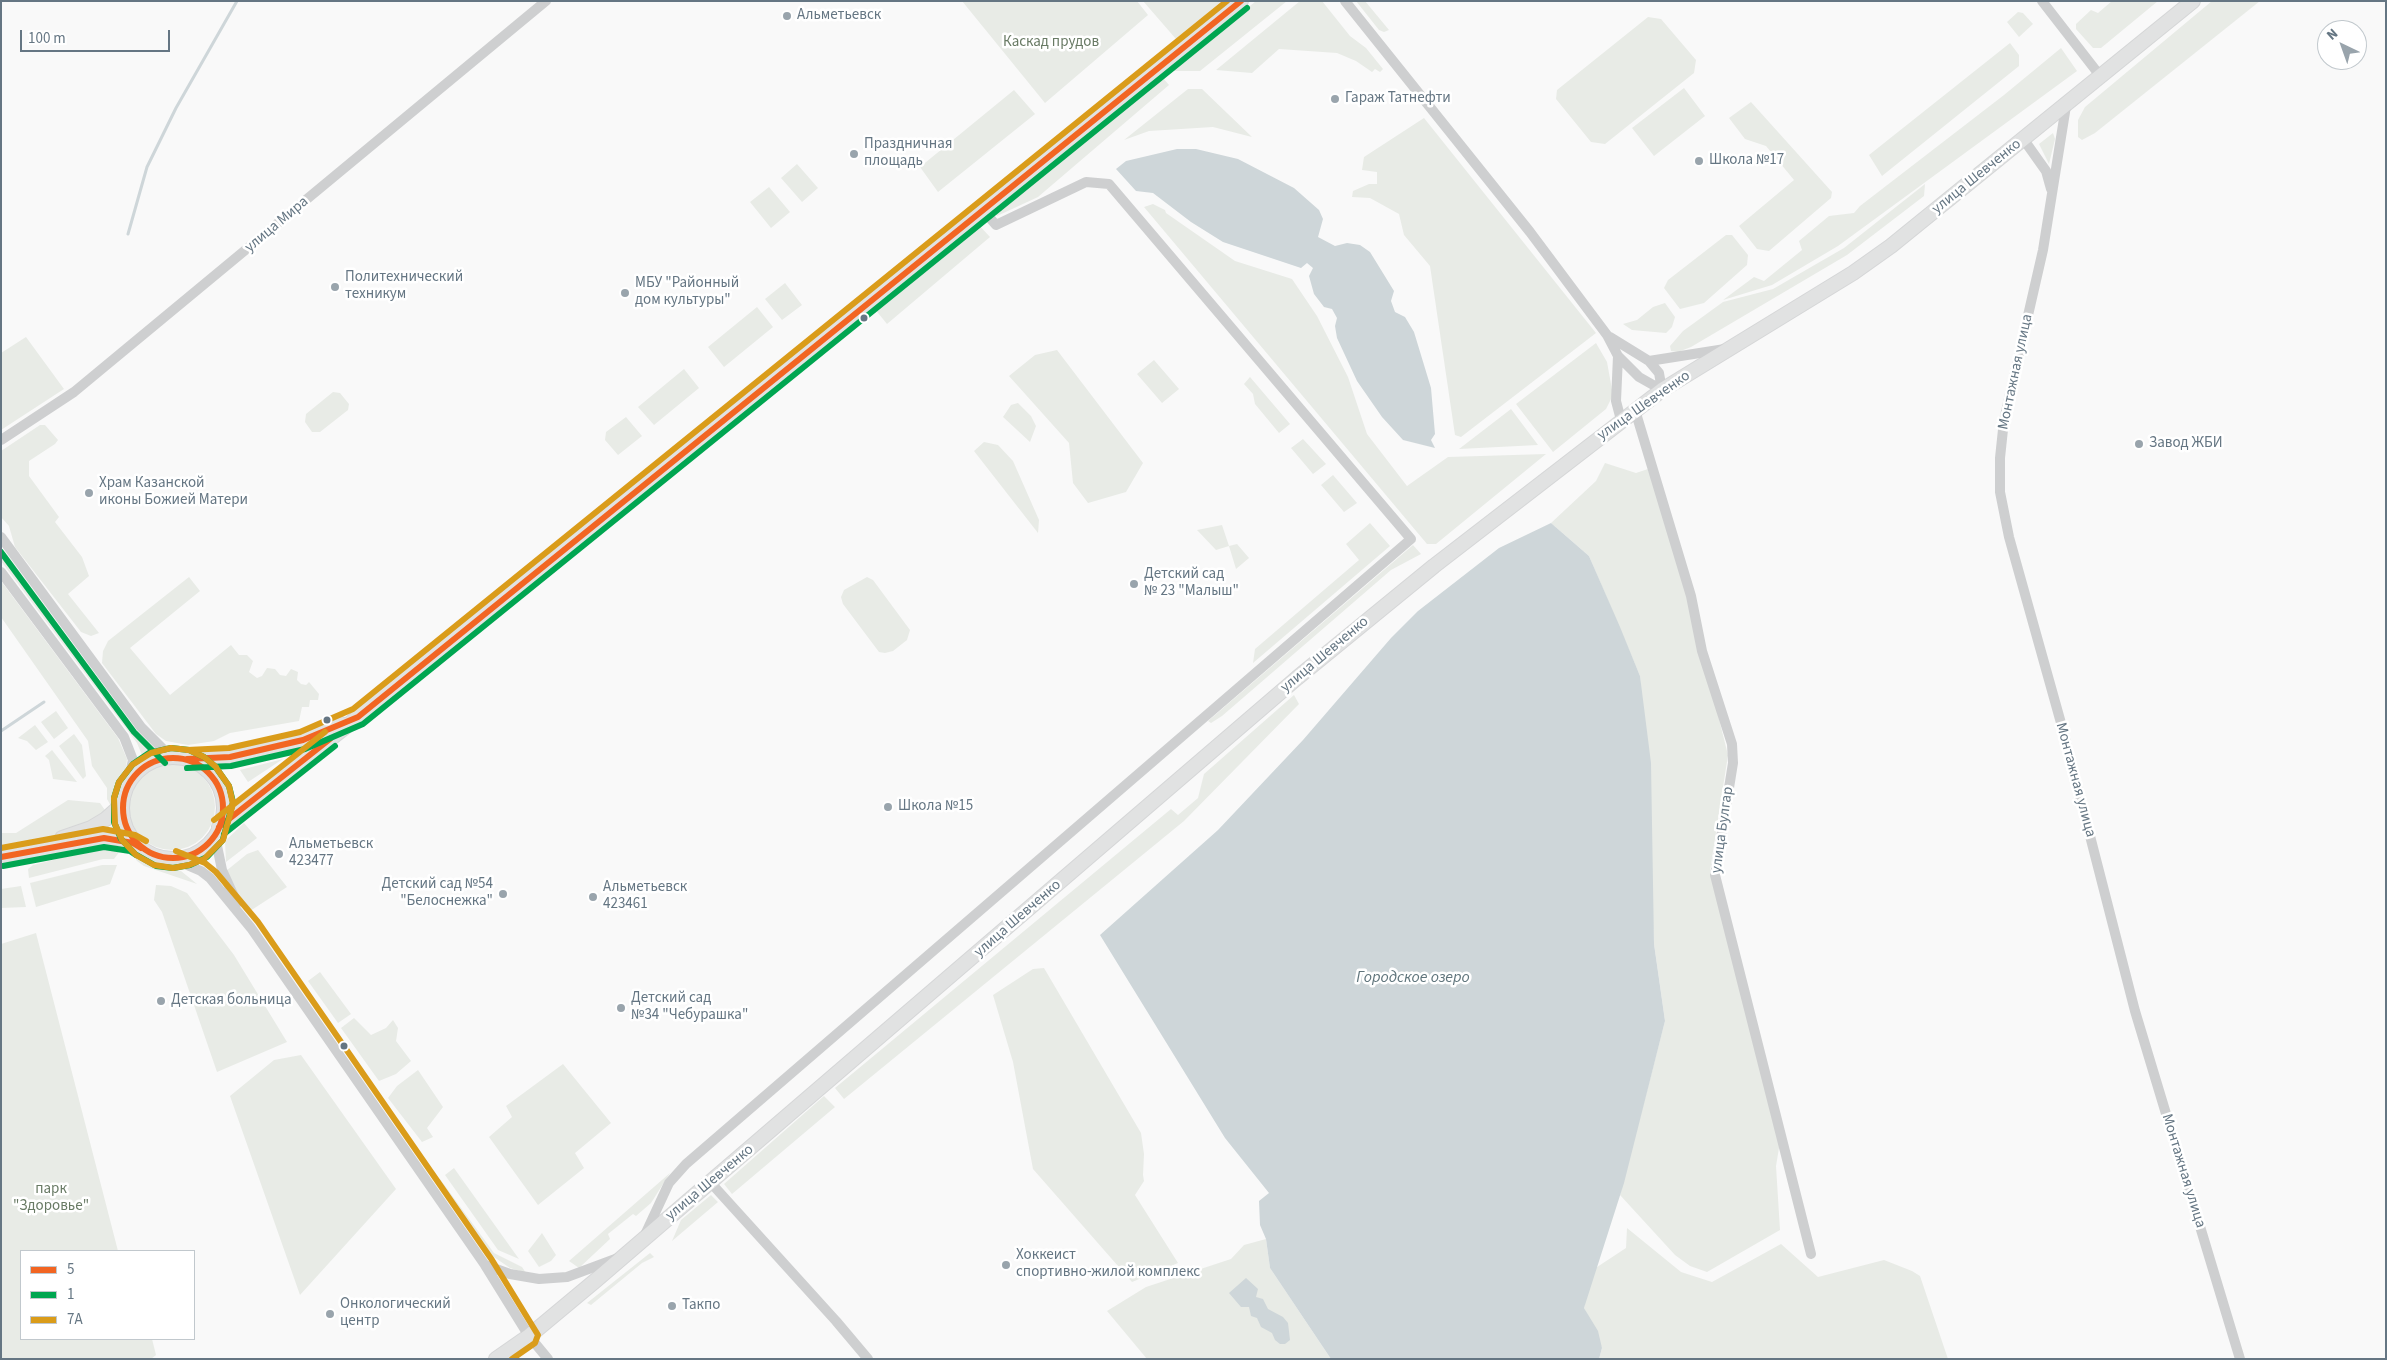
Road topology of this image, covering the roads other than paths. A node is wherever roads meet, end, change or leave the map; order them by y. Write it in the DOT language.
graph roads {
  1 [pos="546,1"];
  2 [pos="1242,1"];
  3 [pos="1345,1"];
  4 [pos="2042,1"];
  5 [pos="2193,1"];
  6 [pos="2102,77"];
  7 [pos="2066,106"];
  8 [pos="2024,140"];
  9 [pos="2052,194"];
  10 [pos="983,210"];
  11 [pos="1607,335"];
  12 [pos="1731,348"];
  13 [pos="1618,356"];
  14 [pos="1649,361"];
  15 [pos="1662,390"];
  16 [pos="1635,410"];
  17 [pos="1621,420"];
  18 [pos="1,440"];
  19 [pos="2,541"];
  20 [pos="1,572"];
  21 [pos="358,717"];
  22 [pos="171,757"];
  23 [pos="186,759"];
  24 [pos="125,792"];
  25 [pos="217,832"];
  26 [pos="141,848"];
  27 [pos="16,855"];
  28 [pos="1,857"];
  29 [pos="173,860"];
  30 [pos="251,928"];
  31 [pos="710,1183"];
  32 [pos="642,1240"];
  33 [pos="1811,1254"];
  34 [pos="622,1257"];
  35 [pos="484,1265"];
  36 [pos="528,1336"];
  37 [pos="496,1359"];
  38 [pos="548,1359"];
  39 [pos="868,1359"];
  40 [pos="2240,1359"];
  1 -- 18 [label="street, улица Мира"];
  2 -- 10 [label="main road"];
  3 -- 11 [label="street"];
  4 -- 6 [label="street"];
  5 -- 6 [label="main road, улица Шевченко"];
  6 -- 7 [label="main road, улица Шевченко"];
  7 -- 8 [label="main road, улица Шевченко"];
  7 -- 9 [label="street, Монтажная улица"];
  8 -- 9 [label="street, Монтажная улица"];
  8 -- 12 [label="main road, улица Шевченко"];
  9 -- 40 [label="street, Монтажная улица"];
  10 -- 21 [label="main road"];
  10 -- 32 [label="street"];
  11 -- 13 [label="street"];
  11 -- 14 [label="street"];
  12 -- 14 [label="street"];
  12 -- 15 [label="main road, улица Шевченко"];
  13 -- 15 [label="street"];
  13 -- 17 [label="street"];
  14 -- 15 [label="street"];
  15 -- 16 [label="main road, улица Шевченко"];
  16 -- 17 [label="main road, улица Шевченко"];
  16 -- 33 [label="street, улица Булгар"];
  17 -- 31 [label="main road, улица Шевченко"];
  19 -- 22 [label="street"];
  20 -- 24 [label="street"];
  21 -- 23 [label="main road"];
  21 -- 25 [label="main road"];
  22 -- 23 [label="main road"];
  22 -- 24 [label="main road"];
  23 -- 25 [label="main road"];
  24 -- 26 [label="main road"];
  24 -- 27 [label="main road"];
  25 -- 29 [label="main road"];
  25 -- 30 [label="street"];
  26 -- 27 [label="main road"];
  26 -- 29 [label="main road"];
  27 -- 28 [label="main road"];
  29 -- 30 [label="street"];
  30 -- 35 [label="street"];
  31 -- 32 [label="main road, улица Шевченко"];
  31 -- 39 [label="street"];
  32 -- 34 [label="main road, улица Шевченко"];
  34 -- 35 [label="street"];
  34 -- 36 [label="main road, улица Шевченко"];
  35 -- 36 [label="street"];
  36 -- 37 [label="main road, улица Шевченко"];
  36 -- 38 [label="street"];
}
